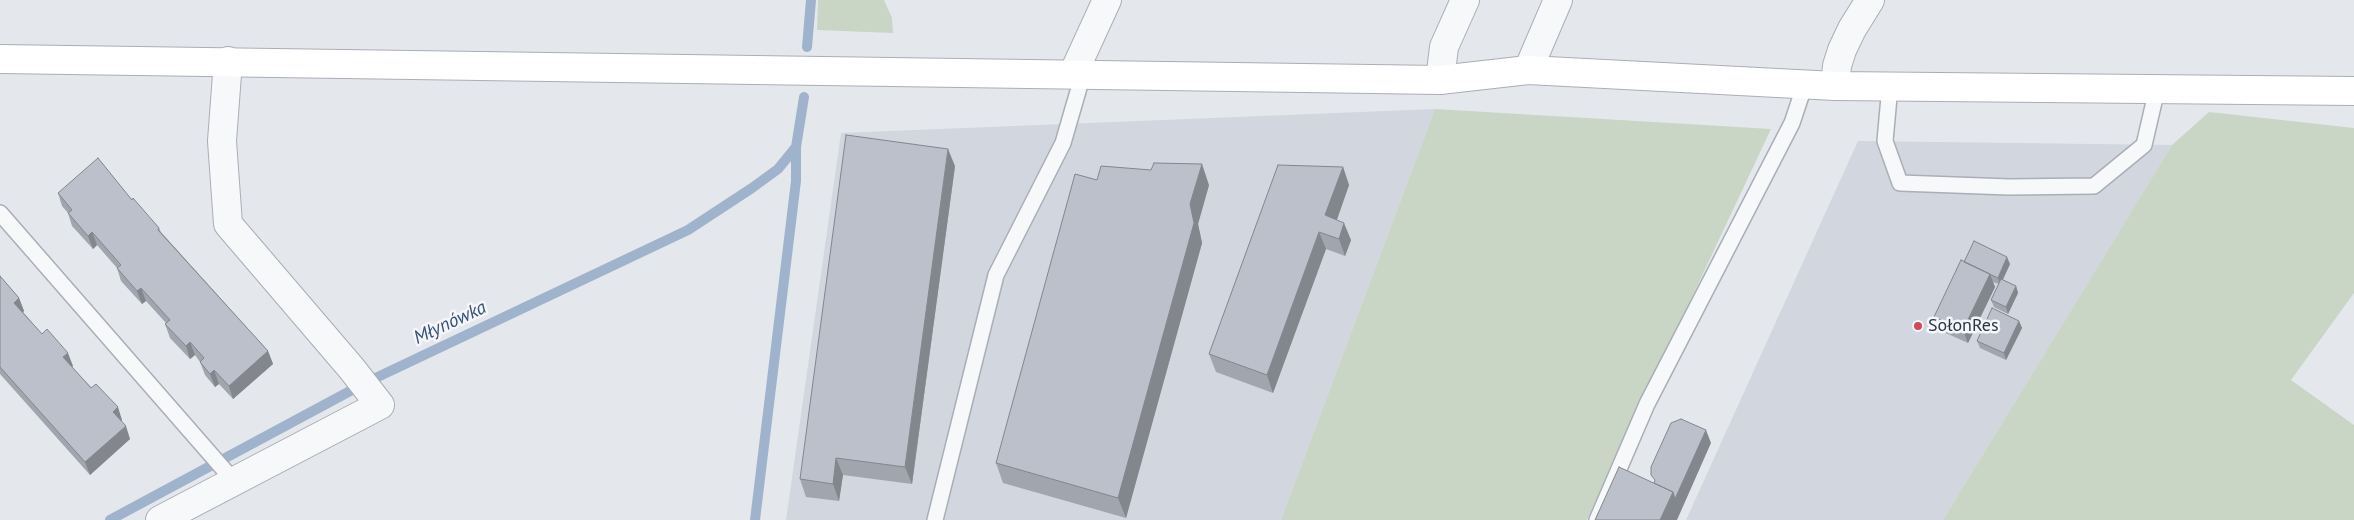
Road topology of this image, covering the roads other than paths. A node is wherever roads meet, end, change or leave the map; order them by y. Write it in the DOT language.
graph roads {
  1 [pos="1107,0"];
  2 [pos="1465,0"];
  3 [pos="1558,0"];
  4 [pos="1870,0"];
  5 [pos="0,59"];
  6 [pos="228,61"];
  7 [pos="1528,70"];
  8 [pos="1078,74"];
  9 [pos="1440,80"];
  10 [pos="1805,84"];
  11 [pos="1835,86"];
  12 [pos="1890,86"];
  13 [pos="2157,89"];
  14 [pos="2354,91"];
  15 [pos="0,213"];
  16 [pos="234,480"];
  17 [pos="160,520"];
  18 [pos="935,520"];
  19 [pos="1597,520"];
  1 -- 8 [label="street"];
  2 -- 9 [label="street"];
  3 -- 7 [label="street"];
  4 -- 11 [label="street"];
  5 -- 6 [label="street"];
  6 -- 8 [label="street"];
  6 -- 16 [label="street"];
  7 -- 9 [label="street"];
  7 -- 10 [label="street"];
  8 -- 9 [label="street"];
  8 -- 18 [label="lane"];
  10 -- 11 [label="street"];
  10 -- 19 [label="lane"];
  11 -- 12 [label="street"];
  12 -- 13 [label="street"];
  12 -- 13 [label="lane"];
  13 -- 14 [label="street"];
  15 -- 16 [label="lane"];
  16 -- 17 [label="street"];
}
